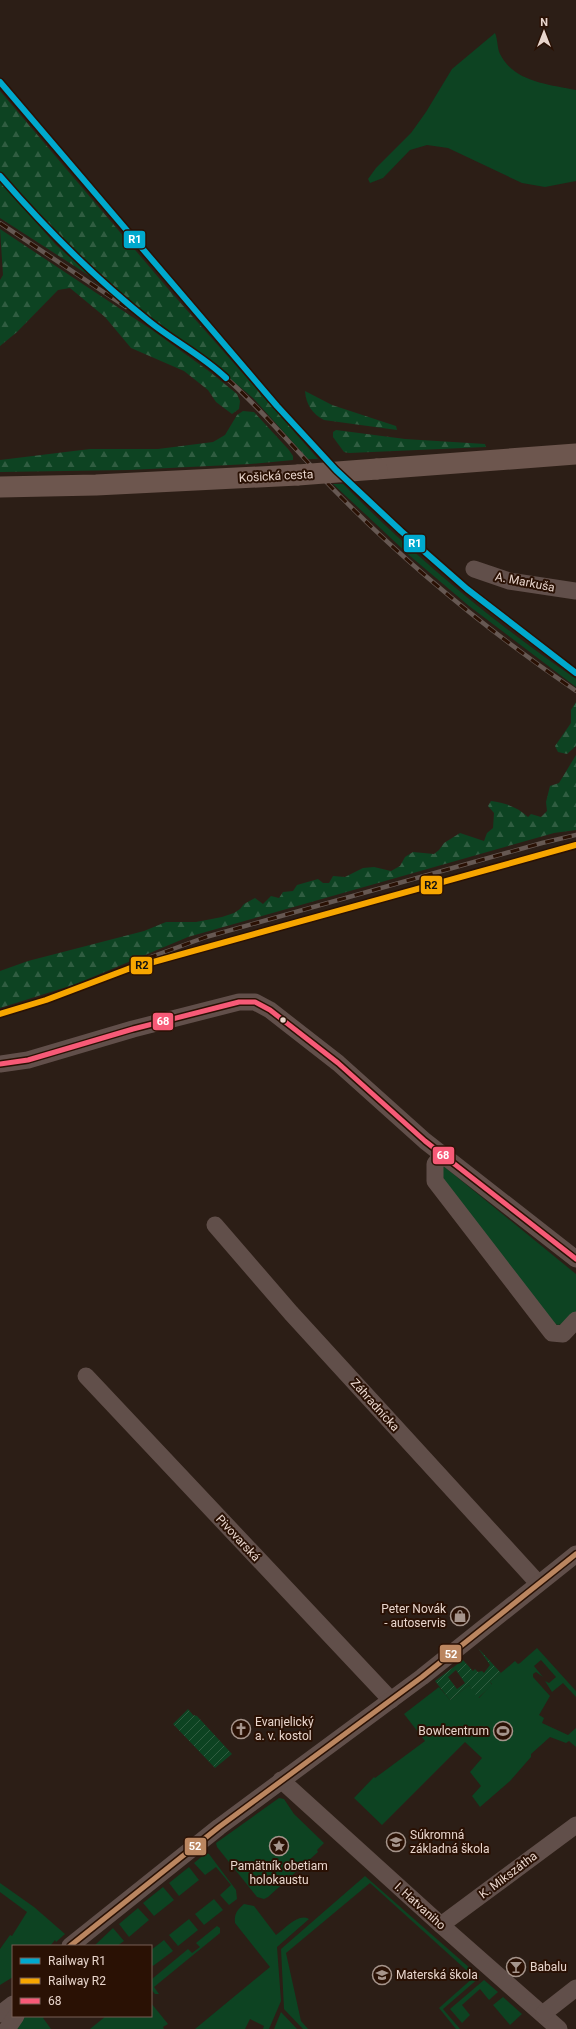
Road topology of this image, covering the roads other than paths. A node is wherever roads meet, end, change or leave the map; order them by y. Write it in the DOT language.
graph roads {
  1 [pos="576,454"];
  2 [pos="0,487"];
  3 [pos="474,569"];
  4 [pos="576,592"];
  5 [pos="0,1064"];
  6 [pos="442,1155"];
  7 [pos="215,1225"];
  8 [pos="576,1259"];
  9 [pos="576,1320"];
  10 [pos="86,1376"];
  11 [pos="576,1554"];
  12 [pos="538,1583"];
  13 [pos="391,1700"];
  14 [pos="281,1780"];
  15 [pos="576,1825"];
  16 [pos="441,1925"];
  17 [pos="71,1945"];
  18 [pos="576,1988"];
  19 [pos="12,2005"];
  20 [pos="544,2013"];
  21 [pos="0,2014"];
  22 [pos="15,2017"];
  23 [pos="7,2029"];
  24 [pos="560,2029"];
  1 -- 2 [label="main road, Košická cesta, bridge"];
  3 -- 4 [label="street, A. Markuša"];
  5 -- 6 [label="street"];
  6 -- 8 [label="street"];
  6 -- 9 [label="street"];
  7 -- 12 [label="street, Záhradnícka"];
  10 -- 13 [label="street, Pivovarská"];
  11 -- 12 [label="street"];
  12 -- 13 [label="street"];
  13 -- 14 [label="street"];
  14 -- 16 [label="street, I. Hatvaniho"];
  14 -- 17 [label="street"];
  15 -- 16 [label="street, K. Mikszátha"];
  16 -- 20 [label="street, I. Hatvaniho"];
  18 -- 20 [label="street"];
  19 -- 21 [label="street"];
  20 -- 24 [label="street, I. Hatvaniho"];
  22 -- 23 [label="street"];
}
